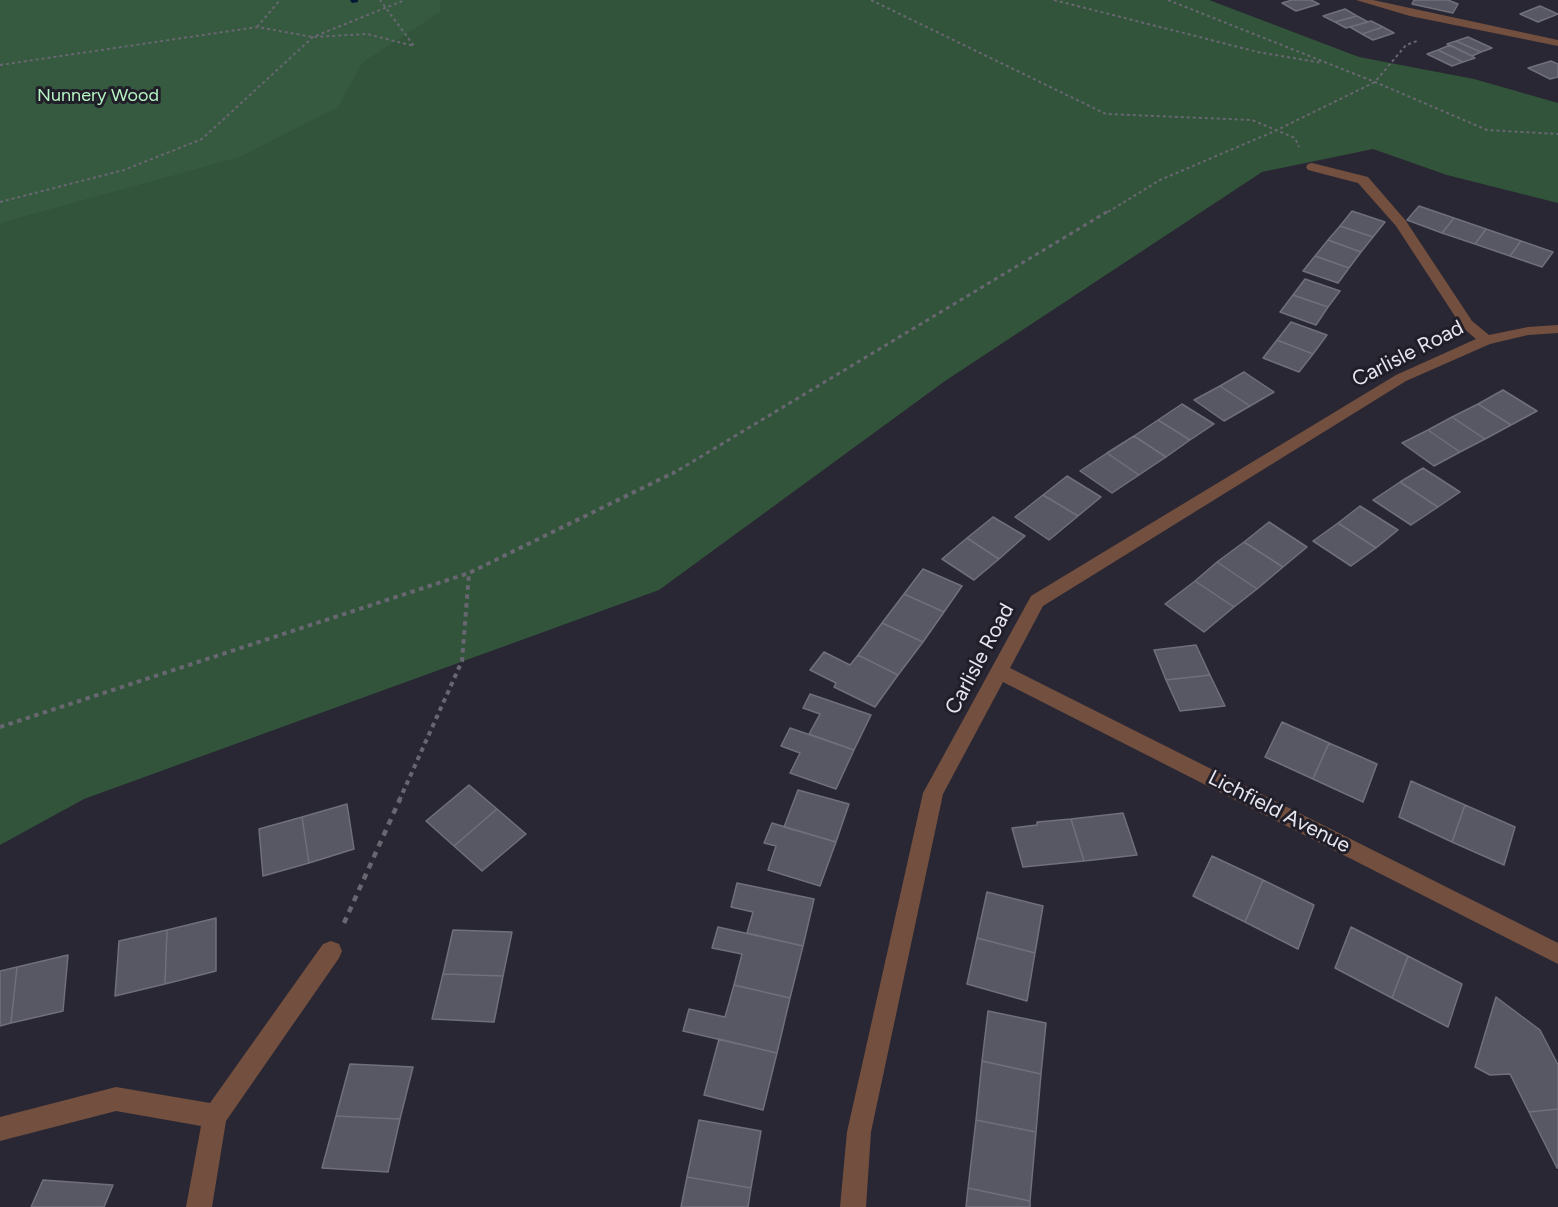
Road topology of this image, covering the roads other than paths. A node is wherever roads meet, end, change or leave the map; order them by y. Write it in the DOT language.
graph roads {
  1 [pos="1363,0"];
  2 [pos="1558,43"];
  3 [pos="1312,166"];
  4 [pos="1558,329"];
  5 [pos="1486,340"];
  6 [pos="999,671"];
  7 [pos="331,951"];
  8 [pos="1558,954"];
  9 [pos="215,1116"];
  10 [pos="0,1129"];
  11 [pos="199,1207"];
  12 [pos="853,1207"];
  1 -- 2 [label="street"];
  3 -- 5 [label="street"];
  4 -- 5 [label="street, Carlisle Road"];
  5 -- 6 [label="street, Carlisle Road"];
  6 -- 8 [label="street, Lichfield Avenue"];
  6 -- 12 [label="street, Carlisle Road"];
  7 -- 9 [label="street"];
  9 -- 10 [label="street"];
  9 -- 11 [label="street"];
}
